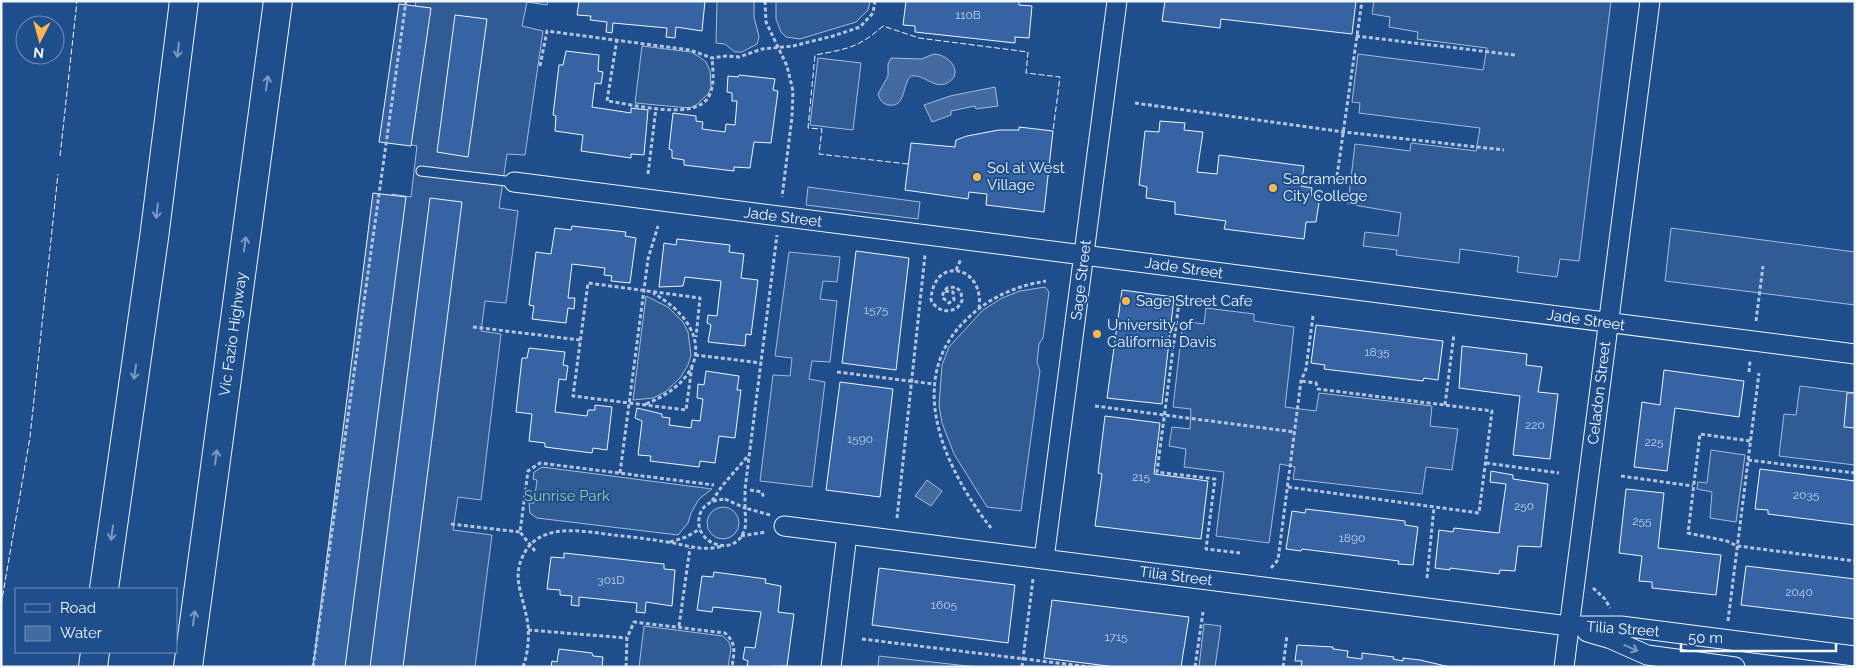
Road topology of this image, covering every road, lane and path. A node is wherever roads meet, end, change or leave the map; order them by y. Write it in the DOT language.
graph roads {
  1 [pos="184,1"];
  2 [pos="278,1"];
  3 [pos="406,1"];
  4 [pos="875,1"];
  5 [pos="1117,1"];
  6 [pos="1362,1"];
  7 [pos="1650,1"];
  8 [pos="1356,36"];
  9 [pos="617,39"];
  10 [pos="1516,55"];
  11 [pos="712,58"];
  12 [pos="540,66"];
  13 [pos="1135,103"];
  14 [pos="656,108"];
  15 [pos="1344,132"];
  16 [pos="1504,150"];
  17 [pos="421,171"];
  18 [pos="648,174"];
  19 [pos="1337,176"];
  20 [pos="514,182"];
  21 [pos="658,226"];
  22 [pos="925,255"];
  23 [pos="1084,256"];
  24 [pos="961,259"];
  25 [pos="1763,266"];
  26 [pos="956,270"];
  27 [pos="1046,281"];
  28 [pos="644,290"];
  29 [pos="651,291"];
  30 [pos="945,291"];
  31 [pos="1180,295"];
  32 [pos="979,309"];
  33 [pos="1313,316"];
  34 [pos="1608,323"];
  35 [pos="1755,324"];
  36 [pos="473,327"];
  37 [pos="1454,334"];
  38 [pos="696,337"];
  39 [pos="580,340"];
  40 [pos="1855,354"];
  41 [pos="695,355"];
  42 [pos="1751,358"];
  43 [pos="762,363"];
  44 [pos="692,366"];
  45 [pos="837,372"];
  46 [pos="1749,372"];
  47 [pos="1758,373"];
  48 [pos="911,381"];
  49 [pos="1301,382"];
  50 [pos="934,384"];
  51 [pos="629,404"];
  52 [pos="645,404"];
  53 [pos="1445,405"];
  54 [pos="1094,406"];
  55 [pos="1164,415"];
  56 [pos="1295,432"];
  57 [pos="1750,441"];
  58 [pos="1748,460"];
  59 [pos="1486,463"];
  60 [pos="620,473"];
  61 [pos="1559,473"];
  62 [pos="1855,473"];
  63 [pos="1621,476"];
  64 [pos="714,485"];
  65 [pos="1694,486"];
  66 [pos="1288,487"];
  67 [pos="750,490"];
  68 [pos="764,499"];
  69 [pos="712,501"];
  70 [pos="744,508"];
  71 [pos="1434,508"];
  72 [pos="897,518"];
  73 [pos="451,524"];
  74 [pos="784,526"];
  75 [pos="991,528"];
  76 [pos="700,529"];
  77 [pos="520,532"];
  78 [pos="847,534"];
  79 [pos="741,536"];
  80 [pos="669,542"];
  81 [pos="530,544"];
  82 [pos="722,546"];
  83 [pos="1737,546"];
  84 [pos="690,548"];
  85 [pos="535,551"];
  86 [pos="1240,554"];
  87 [pos="1044,559"];
  88 [pos="1855,561"];
  89 [pos="1268,570"];
  90 [pos="1426,578"];
  91 [pos="1033,579"];
  92 [pos="1591,586"];
  93 [pos="104,588"];
  94 [pos="1203,612"];
  95 [pos="1614,615"];
  96 [pos="1728,621"];
  97 [pos="679,626"];
  98 [pos="1569,626"];
  99 [pos="528,630"];
  100 [pos="1288,635"];
  101 [pos="627,638"];
  102 [pos="862,639"];
  103 [pos="95,653"];
  104 [pos="1855,656"];
  105 [pos="1023,659"];
  106 [pos="93,667"];
  107 [pos="188,667"];
  108 [pos="313,667"];
  109 [pos="523,667"];
  110 [pos="626,667"];
  111 [pos="732,667"];
  112 [pos="831,667"];
  113 [pos="1022,667"];
  114 [pos="1090,667"];
  115 [pos="1196,667"];
  116 [pos="1283,667"];
  117 [pos="1564,667"];
  118 [pos="1735,667"];
  1 -- 93 [label="highway, one-way"];
  107 -- 2 [label="highway, Vic Fazio Highway, one-way"];
  3 -- 108 [label="path"];
  4 -- 11 [label="path"];
  5 -- 23 [label="street, Sage Street"];
  6 -- 8 [label="path"];
  7 -- 34 [label="street, Celadon Street"];
  8 -- 10 [label="path"];
  8 -- 15 [label="path"];
  9 -- 11 [label="path"];
  9 -- 12 [label="path"];
  9 -- 14 [label="path"];
  11 -- 14 [label="path"];
  13 -- 15 [label="path"];
  14 -- 18 [label="path"];
  15 -- 16 [label="path"];
  15 -- 19 [label="path"];
  17 -- 20 [label="lane"];
  20 -- 23 [label="street, Jade Street"];
  21 -- 28 [label="path"];
  22 -- 48 [label="path"];
  23 -- 34 [label="street, Jade Street"];
  23 -- 87 [label="street, Sage Street"];
  24 -- 26 [label="path"];
  25 -- 35 [label="path"];
  26 -- 30 [label="path"];
  26 -- 32 [label="path"];
  27 -- 32 [label="path"];
  28 -- 29 [label="path"];
  28 -- 39 [label="path"];
  28 -- 51 [label="path"];
  29 -- 38 [label="path"];
  29 -- 38 [label="path"];
  30 -- 30 [label="path"];
  31 -- 55 [label="path"];
  32 -- 50 [label="path"];
  33 -- 49 [label="path"];
  34 -- 40 [label="street, Jade Street"];
  34 -- 98 [label="street, Celadon Street"];
  36 -- 39 [label="path"];
  37 -- 53 [label="path"];
  38 -- 41 [label="path"];
  39 -- 51 [label="path"];
  41 -- 43 [label="path"];
  41 -- 44 [label="path"];
  42 -- 46 [label="path"];
  44 -- 52 [label="path"];
  44 -- 52 [label="path"];
  45 -- 48 [label="path"];
  47 -- 57 [label="path"];
  48 -- 50 [label="path"];
  48 -- 72 [label="path"];
  49 -- 53 [label="path"];
  49 -- 56 [label="path"];
  50 -- 75 [label="path"];
  51 -- 52 [label="path"];
  51 -- 60 [label="path"];
  53 -- 59 [label="path"];
  54 -- 55 [label="path"];
  55 -- 56 [label="path"];
  55 -- 86 [label="path"];
  56 -- 66 [label="path"];
  57 -- 58 [label="path"];
  57 -- 65 [label="path"];
  58 -- 62 [label="path"];
  58 -- 83 [label="path"];
  59 -- 61 [label="path"];
  59 -- 71 [label="path"];
  60 -- 64 [label="path"];
  60 -- 77 [label="path"];
  63 -- 65 [label="path"];
  65 -- 83 [label="path"];
  66 -- 71 [label="path"];
  66 -- 89 [label="path"];
  67 -- 68 [label="path"];
  69 -- 70 [label="path"];
  69 -- 70 [label="path"];
  69 -- 76 [label="path"];
  70 -- 74 [label="path"];
  70 -- 79 [label="path"];
  71 -- 90 [label="path"];
  73 -- 77 [label="path"];
  74 -- 78 [label="street, Tilia Street"];
  74 -- 79 [label="path"];
  76 -- 80 [label="path"];
  76 -- 82 [label="path"];
  77 -- 81 [label="path"];
  78 -- 87 [label="street, Tilia Street"];
  78 -- 112 [label="street"];
  79 -- 82 [label="path"];
  80 -- 81 [label="path"];
  80 -- 84 [label="path"];
  81 -- 85 [label="path"];
  81 -- 99 [label="path"];
  82 -- 84 [label="path"];
  83 -- 88 [label="path"];
  83 -- 96 [label="path"];
  84 -- 97 [label="path"];
  87 -- 98 [label="street, Tilia Street"];
  91 -- 105 [label="path"];
  92 -- 95 [label="path"];
  94 -- 115 [label="path"];
  97 -- 101 [label="path"];
  97 -- 111 [label="path"];
  98 -- 104 [label="street, Tilia Street"];
  98 -- 117 [label="street, Celadon Street"];
  98 -- 118 [label="street, Tilia Street, one-way"];
  99 -- 101 [label="path"];
  99 -- 109 [label="path"];
  100 -- 116 [label="path"];
  101 -- 110 [label="path"];
  102 -- 105 [label="path"];
  103 -- 106 [label="highway"];
  105 -- 113 [label="path"];
  105 -- 114 [label="path"];
}
